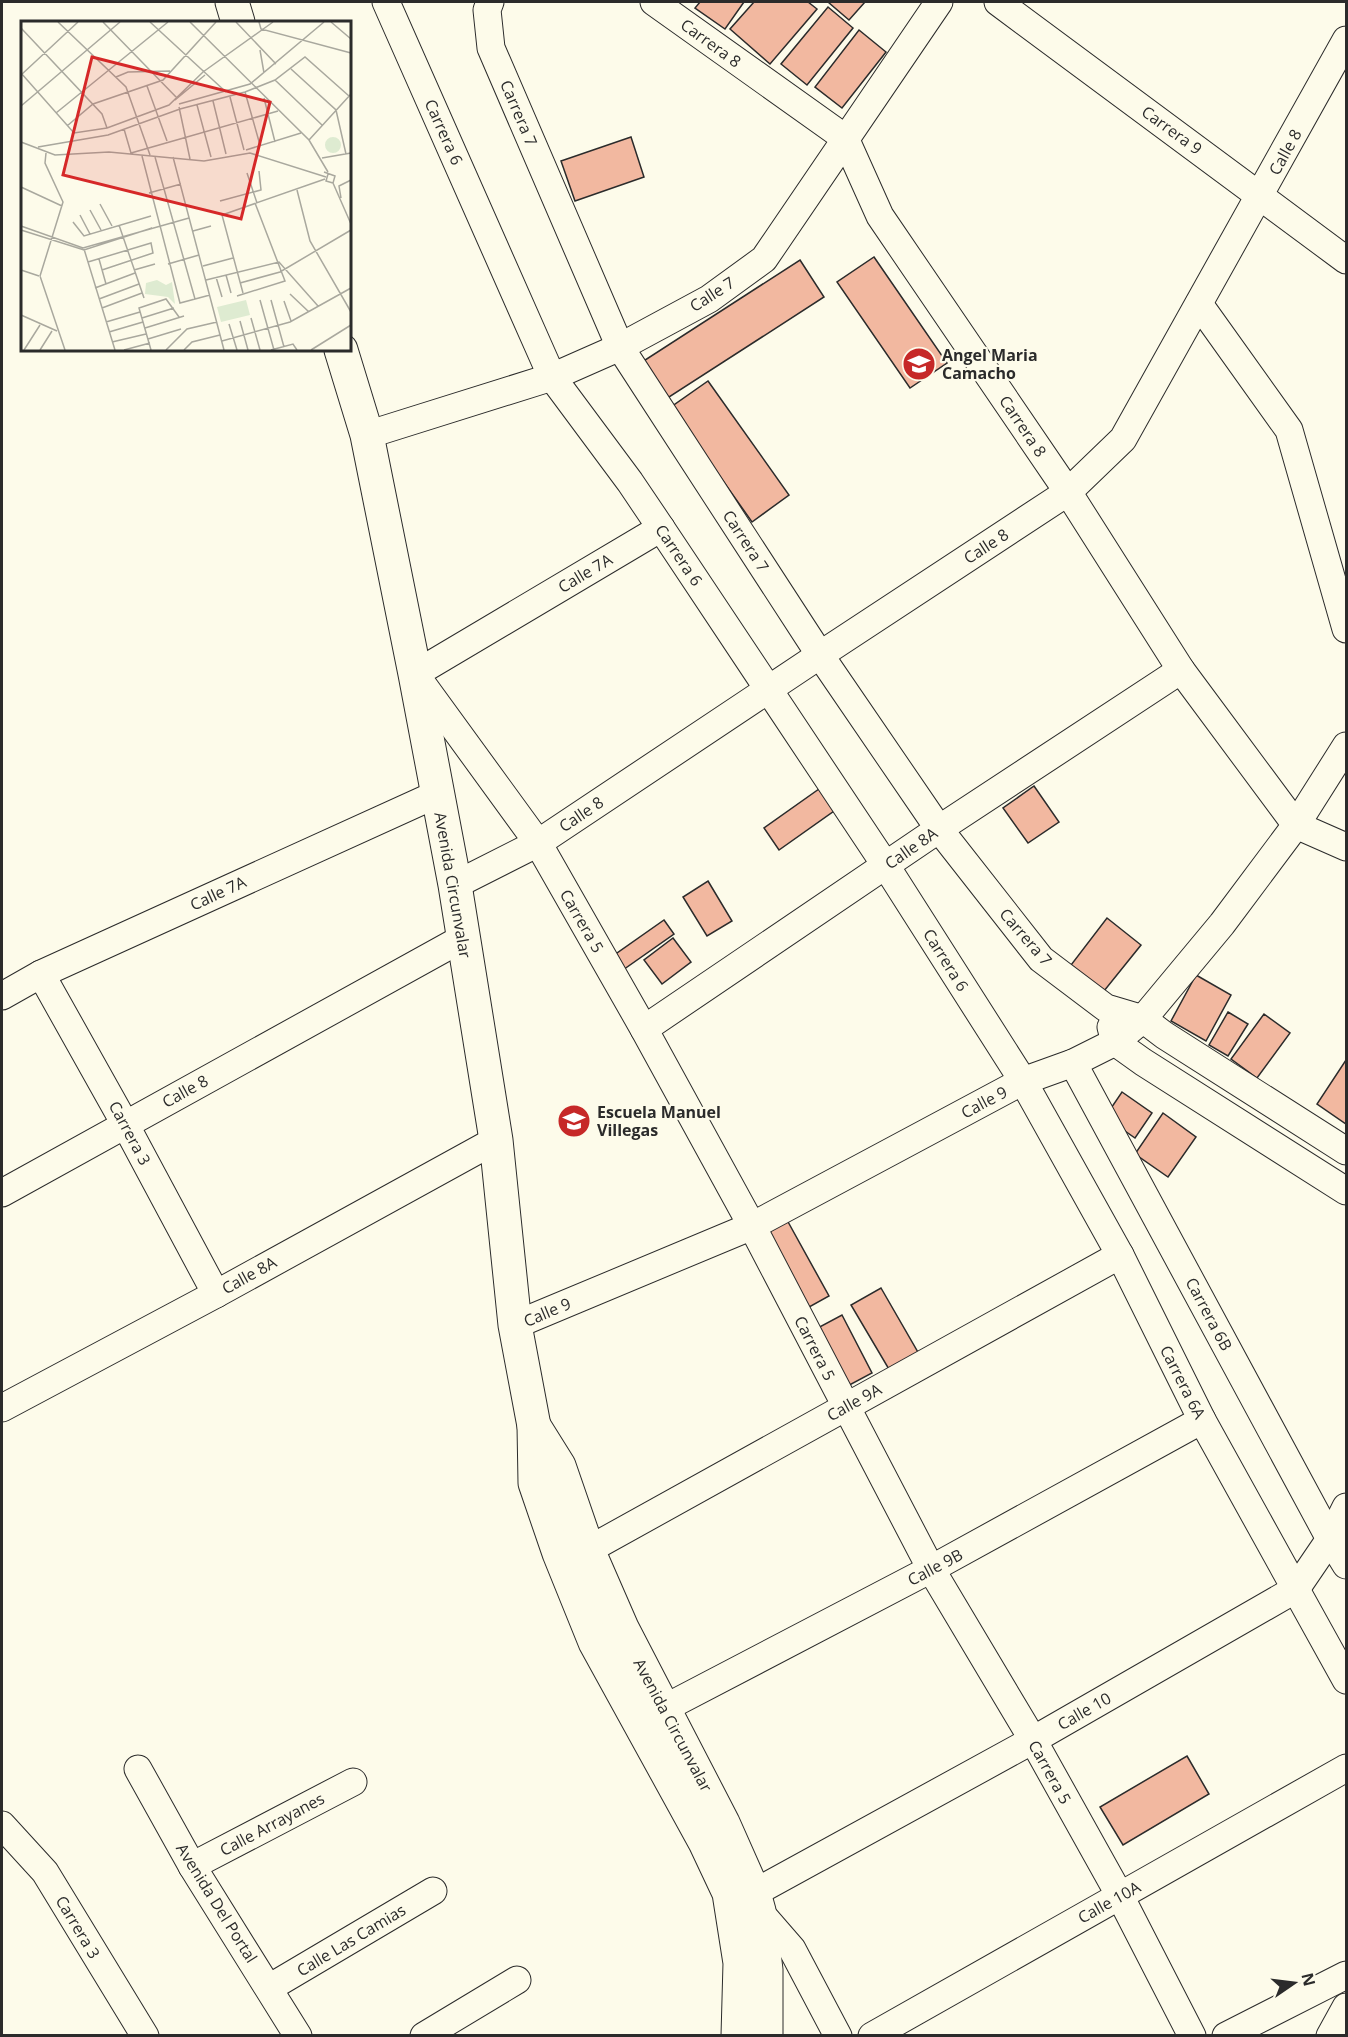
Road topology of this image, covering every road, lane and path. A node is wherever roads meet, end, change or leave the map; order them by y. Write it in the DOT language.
graph roads {
  1 [pos="232,2"];
  2 [pos="386,2"];
  3 [pos="654,2"];
  4 [pos="939,2"];
  5 [pos="998,2"];
  6 [pos="488,6"];
  7 [pos="238,21"];
  8 [pos="1347,40"];
  9 [pos="845,138"];
  10 [pos="1261,195"];
  11 [pos="1347,260"];
  12 [pos="1199,304"];
  13 [pos="620,347"];
  14 [pos="341,351"];
  15 [pos="552,377"];
  16 [pos="368,435"];
  17 [pos="1068,492"];
  18 [pos="661,528"];
  19 [pos="1347,629"];
  20 [pos="820,655"];
  21 [pos="1181,670"];
  22 [pos="415,674"];
  23 [pos="768,690"];
  24 [pos="1347,746"];
  25 [pos="437,794"];
  26 [pos="1296,825"];
  27 [pos="939,829"];
  28 [pos="538,843"];
  29 [pos="1347,847"];
  30 [pos="886,866"];
  31 [pos="455,885"];
  32 [pos="463,938"];
  33 [pos="41,974"];
  34 [pos="2,996"];
  35 [pos="1106,1008"];
  36 [pos="1143,1019"];
  37 [pos="644,1029"];
  38 [pos="1115,1042"];
  39 [pos="1073,1063"];
  40 [pos="1023,1081"];
  41 [pos="125,1124"];
  42 [pos="496,1140"];
  43 [pos="1347,1150"];
  44 [pos="1347,1191"];
  45 [pos="2,1193"];
  46 [pos="752,1226"];
  47 [pos="1120,1255"];
  48 [pos="216,1294"];
  49 [pos="515,1325"];
  50 [pos="845,1407"];
  51 [pos="2,1408"];
  52 [pos="1202,1420"];
  53 [pos="534,1426"];
  54 [pos="1347,1507"];
  55 [pos="1330,1539"];
  56 [pos="588,1550"];
  57 [pos="1347,1565"];
  58 [pos="931,1569"];
  59 [pos="1296,1589"];
  60 [pos="1347,1680"];
  61 [pos="664,1708"];
  62 [pos="1033,1740"];
  63 [pos="1347,1768"];
  64 [pos="138,1769"];
  65 [pos="353,1782"];
  66 [pos="2,1825"];
  67 [pos="192,1866"];
  68 [pos="433,1891"];
  69 [pos="1120,1896"];
  70 [pos="757,1902"];
  71 [pos="1347,1975"];
  72 [pos="517,1980"];
  73 [pos="269,1988"];
  74 [pos="1347,2007"];
  75 [pos="145,2036"];
  76 [pos="298,2036"];
  77 [pos="424,2036"];
  78 [pos="738,2036"];
  79 [pos="766,2036"];
  80 [pos="838,2036"];
  81 [pos="872,2036"];
  82 [pos="1192,2036"];
  83 [pos="1226,2036"];
  84 [pos="1330,2036"];
  1 -- 7 [label="main road"];
  2 -- 15 [label="street, Carrera 6"];
  3 -- 9 [label="street, Carrera 8"];
  4 -- 9 [label="street, Calle 7"];
  5 -- 10 [label="street, Carrera 9"];
  6 -- 13 [label="street, Carrera 7"];
  8 -- 10 [label="street, Calle 8"];
  9 -- 13 [label="street, Calle 7"];
  9 -- 17 [label="street, Carrera 8"];
  10 -- 11 [label="street, Carrera 9"];
  10 -- 12 [label="street, Calle 8"];
  12 -- 17 [label="street, Calle 8"];
  12 -- 19 [label="street"];
  13 -- 15 [label="street, Calle 7"];
  13 -- 20 [label="street, Carrera 7"];
  14 -- 16 [label="main road, Avenida Circunvalar"];
  15 -- 16 [label="street, Calle 7"];
  15 -- 18 [label="street, Carrera 6"];
  16 -- 22 [label="main road, Avenida Circunvalar"];
  17 -- 20 [label="street, Calle 8"];
  17 -- 21 [label="street, Carrera 8"];
  18 -- 22 [label="street, Calle 7A"];
  18 -- 23 [label="street, Carrera 6"];
  20 -- 23 [label="street, Calle 8"];
  20 -- 27 [label="street, Carrera 7"];
  21 -- 26 [label="street, Carrera 8"];
  21 -- 27 [label="street, Calle 8A"];
  22 -- 25 [label="main road, Avenida Circunvalar"];
  22 -- 28 [label="street, Carrera 5"];
  23 -- 28 [label="street, Calle 8"];
  23 -- 30 [label="street, Carrera 6"];
  24 -- 26 [label="street, Calle 9"];
  25 -- 31 [label="main road, Avenida Circunvalar"];
  25 -- 33 [label="street, Calle 7A"];
  26 -- 29 [label="street"];
  26 -- 36 [label="street, Calle 9"];
  27 -- 30 [label="street, Calle 8A"];
  27 -- 35 [label="street, Carrera 7"];
  28 -- 31 [label="street, Calle 8"];
  28 -- 37 [label="street, Carrera 5"];
  30 -- 37 [label="street, Calle 8A"];
  30 -- 40 [label="street, Carrera 6"];
  31 -- 32 [label="main road, Avenida Circunvalar"];
  32 -- 41 [label="street, Calle 8"];
  32 -- 42 [label="main road, Avenida Circunvalar"];
  33 -- 34 [label="street, Calle 7A"];
  33 -- 41 [label="street, Carrera 3"];
  35 -- 36 [label="street, Carrera 7"];
  35 -- 38 [label="street"];
  36 -- 38 [label="street, Calle 9"];
  36 -- 43 [label="street, Carrera 7"];
  37 -- 46 [label="street, Carrera 5"];
  38 -- 39 [label="street, Calle 9"];
  38 -- 44 [label="street"];
  39 -- 40 [label="street, Calle 9"];
  39 -- 55 [label="street, Carrera 6B"];
  40 -- 46 [label="street, Calle 9"];
  40 -- 47 [label="street, Carrera 6A"];
  41 -- 45 [label="street, Calle 8"];
  41 -- 48 [label="street, Carrera 3"];
  42 -- 48 [label="street, Calle 8A"];
  42 -- 49 [label="main road, Avenida Circunvalar"];
  46 -- 49 [label="street, Calle 9"];
  46 -- 50 [label="street, Carrera 5"];
  47 -- 50 [label="street, Calle 9A"];
  47 -- 52 [label="street, Carrera 6A"];
  48 -- 51 [label="street, Calle 8A"];
  49 -- 53 [label="main road, Avenida Circunvalar"];
  50 -- 56 [label="street, Calle 9A"];
  50 -- 58 [label="street, Carrera 5"];
  52 -- 58 [label="street, Calle 9B"];
  52 -- 59 [label="street, Carrera 6A"];
  53 -- 56 [label="main road, Avenida Circunvalar"];
  53 -- 78 [label="main road, Avenida Circunvalar"];
  54 -- 55 [label="street, Calle 10"];
  55 -- 57 [label="street, Carrera 6B"];
  55 -- 59 [label="street, Calle 10"];
  56 -- 61 [label="main road, Avenida Circunvalar"];
  58 -- 61 [label="street, Calle 9B"];
  58 -- 62 [label="street, Carrera 5"];
  59 -- 60 [label="street, Carrera 6A"];
  59 -- 62 [label="street, Calle 10"];
  61 -- 70 [label="main road, Avenida Circunvalar"];
  62 -- 69 [label="street, Carrera 5"];
  62 -- 70 [label="street, Calle 10"];
  63 -- 69 [label="street, Calle 10A"];
  64 -- 67 [label="street, Avenida Del Portal"];
  65 -- 67 [label="street, Calle Arrayanes"];
  66 -- 75 [label="street, Carrera 3"];
  67 -- 73 [label="street, Avenida Del Portal"];
  68 -- 73 [label="street, Calle Las Camias"];
  69 -- 81 [label="street, Calle 10A"];
  69 -- 82 [label="street, Carrera 5"];
  70 -- 79 [label="main road, Avenida Circunvalar"];
  70 -- 80 [label="street"];
  71 -- 83 [label="street"];
  72 -- 77 [label="street"];
  73 -- 76 [label="street, Avenida Del Portal"];
  74 -- 84 [label="street"];
}
